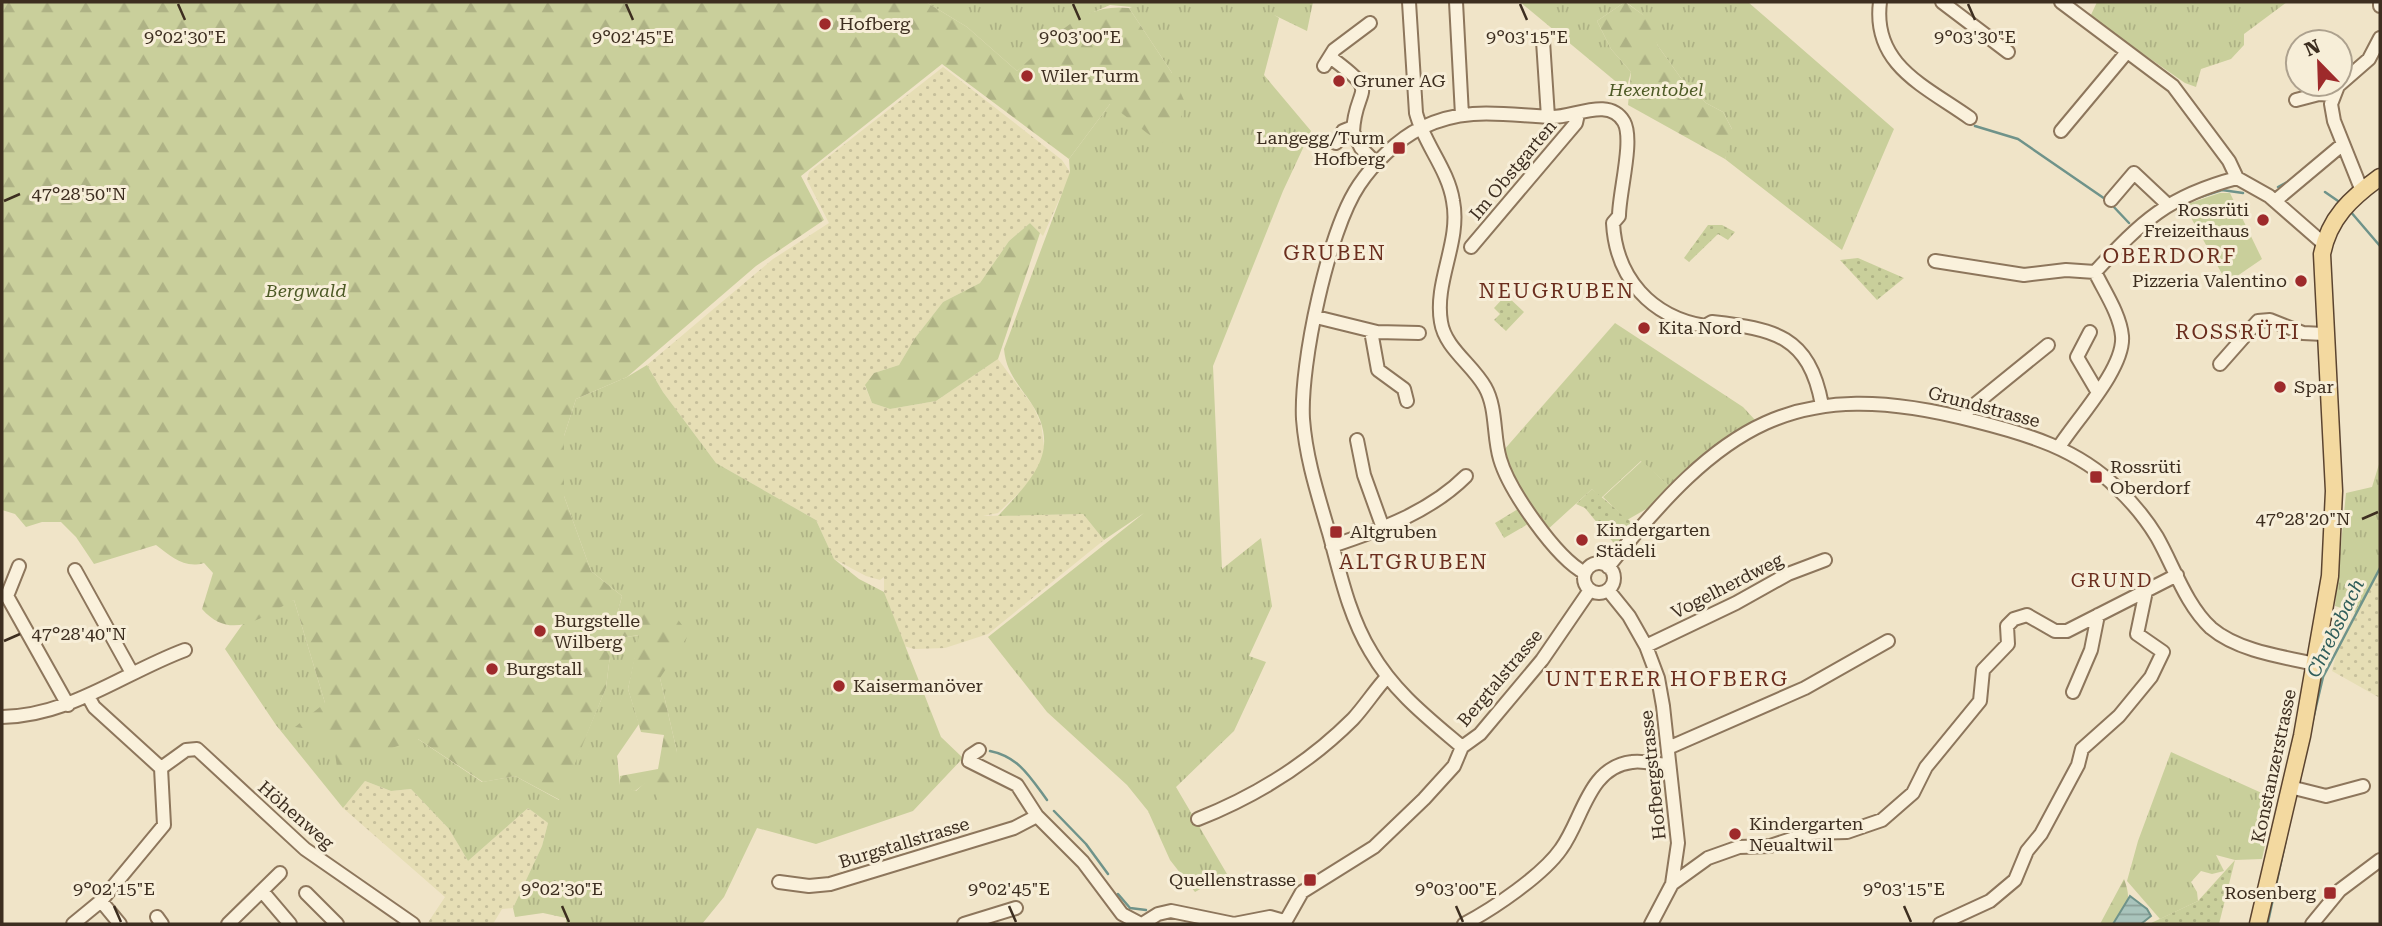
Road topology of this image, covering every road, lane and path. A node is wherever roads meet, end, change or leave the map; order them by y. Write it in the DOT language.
graph roads {
  1 [pos="1409,2"];
  2 [pos="1456,2"];
  3 [pos="1880,2"];
  4 [pos="1941,2"];
  5 [pos="2061,2"];
  6 [pos="1370,23"];
  7 [pos="2380,38"];
  8 [pos="1543,41"];
  9 [pos="2008,52"];
  10 [pos="2127,52"];
  11 [pos="2354,73"];
  12 [pos="2304,98"];
  13 [pos="2333,98"];
  14 [pos="2296,100"];
  15 [pos="1578,114"];
  16 [pos="1462,115"];
  17 [pos="1548,117"];
  18 [pos="1970,118"];
  19 [pos="1353,127"];
  20 [pos="1420,128"];
  21 [pos="2061,131"];
  22 [pos="1336,143"];
  23 [pos="2343,144"];
  24 [pos="1377,163"];
  25 [pos="2380,177"];
  26 [pos="2237,178"];
  27 [pos="2362,191"];
  28 [pos="2111,200"];
  29 [pos="2275,201"];
  30 [pos="2167,204"];
  31 [pos="2324,244"];
  32 [pos="1471,247"];
  33 [pos="1935,261"];
  34 [pos="2095,272"];
  35 [pos="1316,317"];
  36 [pos="1371,331"];
  37 [pos="2090,332"];
  38 [pos="1419,333"];
  39 [pos="2324,334"];
  40 [pos="2048,345"];
  41 [pos="2220,364"];
  42 [pos="2097,391"];
  43 [pos="1407,401"];
  44 [pos="1822,405"];
  45 [pos="1965,418"];
  46 [pos="1357,440"];
  47 [pos="2059,447"];
  48 [pos="1466,476"];
  49 [pos="1383,528"];
  50 [pos="1332,546"];
  51 [pos="1825,560"];
  52 [pos="19,566"];
  53 [pos="1608,567"];
  54 [pos="75,570"];
  55 [pos="1585,573"];
  56 [pos="2176,575"];
  57 [pos="1590,590"];
  58 [pos="1608,590"];
  59 [pos="2146,591"];
  60 [pos="2098,615"];
  61 [pos="1888,640"];
  62 [pos="1646,646"];
  63 [pos="185,650"];
  64 [pos="2316,664"];
  65 [pos="132,673"];
  66 [pos="1387,677"];
  67 [pos="2073,692"];
  68 [pos="88,696"];
  69 [pos="68,705"];
  70 [pos="2,718"];
  71 [pos="1462,747"];
  72 [pos="1668,748"];
  73 [pos="979,750"];
  74 [pos="1669,765"];
  75 [pos="161,768"];
  76 [pos="2363,786"];
  77 [pos="2290,787"];
  78 [pos="1037,816"];
  79 [pos="1198,819"];
  80 [pos="2380,860"];
  81 [pos="280,873"];
  82 [pos="779,882"];
  83 [pos="1672,884"];
  84 [pos="262,891"];
  85 [pos="306,893"];
  86 [pos="102,901"];
  87 [pos="1016,908"];
  88 [pos="1284,923"];
  89 [pos="73,924"];
  90 [pos="120,924"];
  91 [pos="228,924"];
  92 [pos="290,924"];
  93 [pos="337,924"];
  94 [pos="413,924"];
  95 [pos="964,924"];
  96 [pos="1141,924"];
  97 [pos="1464,924"];
  98 [pos="1651,924"];
  99 [pos="1940,924"];
  100 [pos="2258,924"];
  101 [pos="2312,924"];
  1 -- 20 [label="street"];
  2 -- 16 [label="street"];
  3 -- 18 [label="street"];
  4 -- 9 [label="street"];
  5 -- 10 [label="street"];
  6 -- 19 [label="street"];
  7 -- 11 [label="street"];
  8 -- 17 [label="street"];
  10 -- 21 [label="street"];
  10 -- 26 [label="street"];
  12 -- 14 [label="street"];
  13 -- 23 [label="street"];
  15 -- 17 [label="street"];
  15 -- 32 [label="street, Im Obstgarten"];
  15 -- 44 [label="street"];
  16 -- 17 [label="street"];
  16 -- 20 [label="street"];
  19 -- 22 [label="street"];
  19 -- 24 [label="street"];
  20 -- 24 [label="street"];
  20 -- 55 [label="street"];
  23 -- 27 [label="street"];
  23 -- 29 [label="street"];
  24 -- 35 [label="street"];
  25 -- 27 [label="main road, Konstanzerstrasse"];
  26 -- 29 [label="street"];
  26 -- 30 [label="street"];
  27 -- 31 [label="main road, Konstanzerstrasse"];
  28 -- 30 [label="street"];
  29 -- 31 [label="street"];
  30 -- 34 [label="street"];
  31 -- 39 [label="main road, Konstanzerstrasse"];
  33 -- 34 [label="street"];
  34 -- 42 [label="street"];
  35 -- 36 [label="street"];
  35 -- 50 [label="street"];
  36 -- 38 [label="street"];
  36 -- 43 [label="street"];
  37 -- 42 [label="street"];
  39 -- 41 [label="street"];
  39 -- 64 [label="main road, Konstanzerstrasse"];
  40 -- 45 [label="street"];
  42 -- 47 [label="street"];
  44 -- 45 [label="street, Grundstrasse"];
  44 -- 53 [label="street, Grundstrasse"];
  45 -- 47 [label="street, Grundstrasse"];
  46 -- 49 [label="street"];
  47 -- 56 [label="street, Grundstrasse"];
  48 -- 49 [label="street"];
  49 -- 50 [label="street"];
  50 -- 66 [label="street"];
  51 -- 62 [label="street, Vogelherdweg"];
  52 -- 69 [label="street"];
  53 -- 55 [label="street"];
  53 -- 58 [label="street"];
  54 -- 65 [label="street"];
  55 -- 57 [label="street"];
  56 -- 59 [label="street"];
  56 -- 64 [label="street, Grundstrasse"];
  57 -- 58 [label="street"];
  57 -- 71 [label="street, Bergtalstrasse"];
  58 -- 62 [label="street, Hofbergstrasse"];
  59 -- 60 [label="street"];
  59 -- 99 [label="street"];
  60 -- 67 [label="street"];
  60 -- 83 [label="street"];
  61 -- 72 [label="street"];
  62 -- 72 [label="street, Hofbergstrasse"];
  63 -- 65 [label="street"];
  64 -- 77 [label="main road, Konstanzerstrasse"];
  65 -- 68 [label="street"];
  66 -- 71 [label="street"];
  66 -- 79 [label="street"];
  68 -- 69 [label="street"];
  68 -- 75 [label="street"];
  69 -- 70 [label="street"];
  71 -- 88 [label="street, Bergtalstrasse"];
  72 -- 74 [label="street, Hofbergstrasse"];
  73 -- 78 [label="street"];
  74 -- 83 [label="street, Hofbergstrasse"];
  74 -- 97 [label="street"];
  75 -- 86 [label="street"];
  75 -- 94 [label="street, Höhenweg"];
  76 -- 77 [label="street"];
  77 -- 100 [label="main road, Konstanzerstrasse"];
  78 -- 82 [label="street, Burgstallstrasse"];
  78 -- 96 [label="street"];
  80 -- 101 [label="street"];
  81 -- 84 [label="street"];
  83 -- 98 [label="street, Hofbergstrasse"];
  84 -- 91 [label="street"];
  84 -- 92 [label="street"];
  85 -- 93 [label="street"];
  86 -- 89 [label="street"];
  86 -- 90 [label="street"];
  87 -- 95 [label="street"];
  88 -- 96 [label="street"];
}
